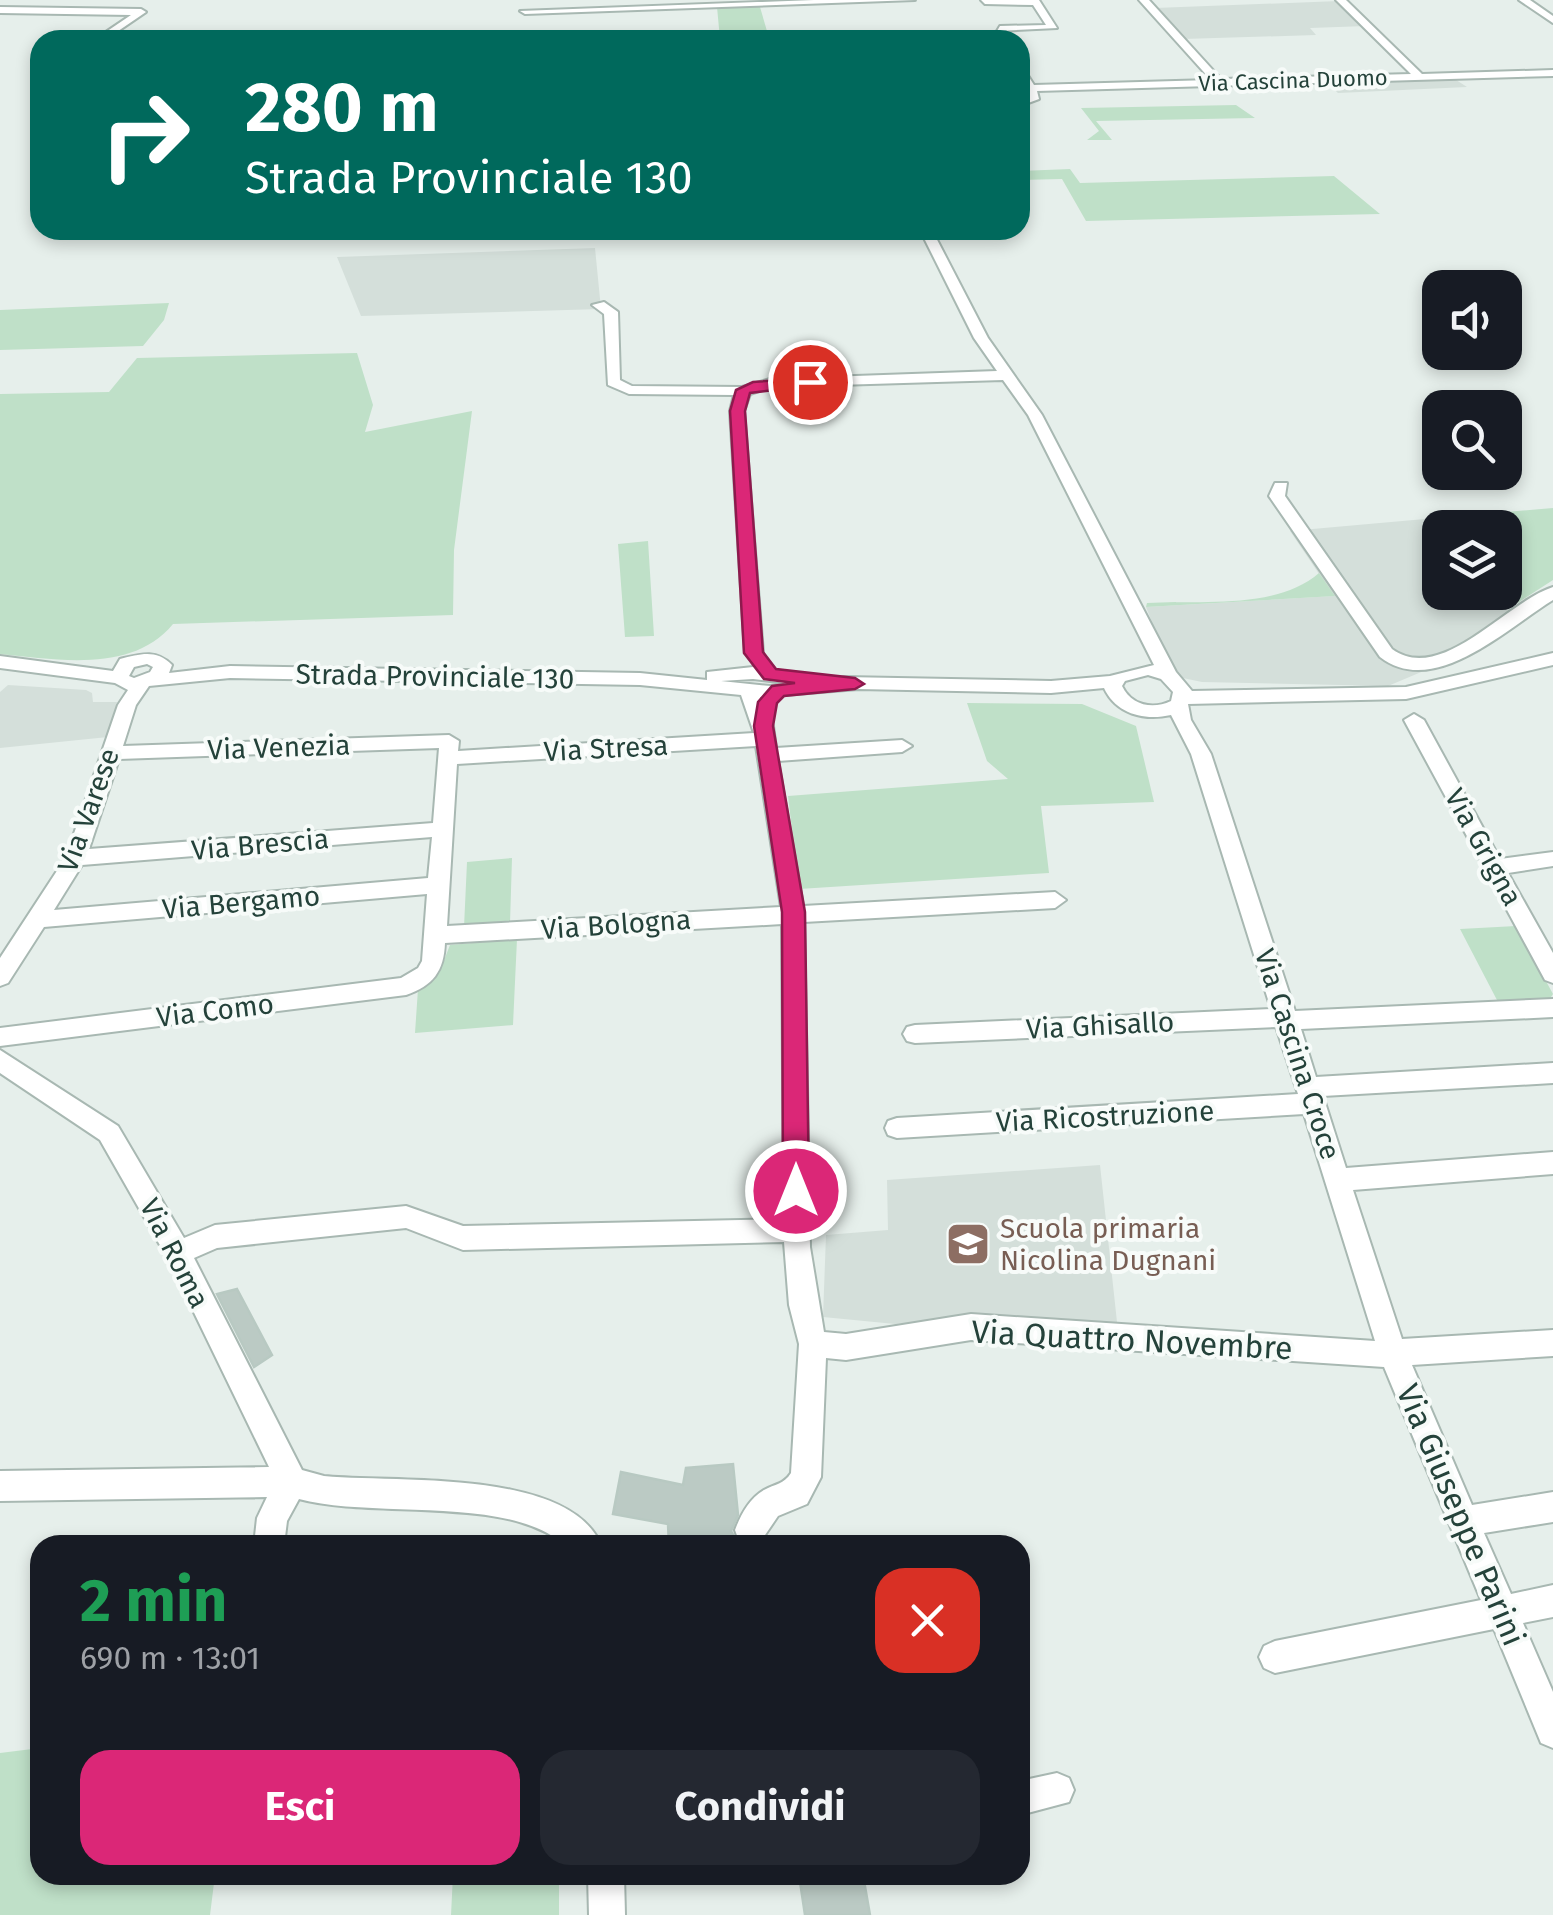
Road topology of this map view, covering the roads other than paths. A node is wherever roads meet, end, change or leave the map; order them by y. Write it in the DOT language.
graph roads {
  1 [pos="910,0"];
  2 [pos="1144,0"];
  3 [pos="1341,0"];
  4 [pos="1524,0"];
  5 [pos="773,2"];
  6 [pos="650,4"];
  7 [pos="986,4"];
  8 [pos="0,10"];
  9 [pos="525,11"];
  10 [pos="1553,20"];
  11 [pos="862,22"];
  12 [pos="114,30"];
  13 [pos="864,30"];
  14 [pos="1026,30"];
  15 [pos="1553,73"];
  16 [pos="1419,76"];
  17 [pos="1320,80"];
  18 [pos="1219,83"];
  19 [pos="1030,88"];
  20 [pos="1331,89"];
  21 [pos="1033,94"];
  22 [pos="1030,96"];
  23 [pos="1052,101"];
  24 [pos="931,240"];
  25 [pos="598,305"];
  26 [pos="1008,374"];
  27 [pos="743,390"];
  28 [pos="1281,486"];
  29 [pos="1553,592"];
  30 [pos="1142,626"];
  31 [pos="754,653"];
  32 [pos="1553,659"];
  33 [pos="8,663"];
  34 [pos="137,680"];
  35 [pos="743,682"];
  36 [pos="774,682"];
  37 [pos="1120,683"];
  38 [pos="1177,689"];
  39 [pos="1144,711"];
  40 [pos="1414,720"];
  41 [pos="765,740"];
  42 [pos="902,746"];
  43 [pos="449,749"];
  44 [pos="110,753"];
  45 [pos="1201,754"];
  46 [pos="445,829"];
  47 [pos="76,858"];
  48 [pos="1553,859"];
  49 [pos="1495,867"];
  50 [pos="442,885"];
  51 [pos="1055,900"];
  52 [pos="794,912"];
  53 [pos="40,919"];
  54 [pos="438,935"];
  55 [pos="5,969"];
  56 [pos="1553,974"];
  57 [pos="0,989"];
  58 [pos="1553,1008"];
  59 [pos="1287,1019"];
  60 [pos="915,1034"];
  61 [pos="11,1035"];
  62 [pos="5,1063"];
  63 [pos="1553,1072"];
  64 [pos="1311,1095"];
  65 [pos="896,1128"];
  66 [pos="1553,1163"];
  67 [pos="1340,1180"];
  68 [pos="796,1230"];
  69 [pos="178,1252"];
  70 [pos="814,1344"];
  71 [pos="1553,1344"];
  72 [pos="1392,1354"];
  73 [pos="292,1482"];
  74 [pos="0,1486"];
  75 [pos="1553,1507"];
  76 [pos="1464,1521"];
  77 [pos="750,1530"];
  78 [pos="270,1535"];
  79 [pos="576,1535"];
  80 [pos="1553,1600"];
  81 [pos="1501,1609"];
  82 [pos="1275,1657"];
  83 [pos="1551,1720"];
  84 [pos="1056,1790"];
  85 [pos="1030,1796"];
  86 [pos="606,1885"];
  87 [pos="607,1915"];
  1 -- 5 [label="street"];
  2 -- 18 [label="street"];
  3 -- 16 [label="street"];
  4 -- 10 [label="street"];
  5 -- 6 [label="street"];
  6 -- 9 [label="street"];
  7 -- 14 [label="street"];
  8 -- 12 [label="street"];
  11 -- 13 [label="street"];
  15 -- 16 [label="street, Via Cascina Duomo"];
  16 -- 17 [label="street, Via Cascina Duomo"];
  17 -- 18 [label="street, Via Cascina Duomo"];
  17 -- 20 [label="street"];
  18 -- 21 [label="street, Via Cascina Duomo"];
  19 -- 21 [label="street"];
  21 -- 22 [label="street"];
  21 -- 23 [label="street"];
  24 -- 26 [label="street, Via Cascina Croce"];
  25 -- 27 [label="street"];
  26 -- 27 [label="street"];
  26 -- 30 [label="street, Via Cascina Croce"];
  27 -- 31 [label="street"];
  28 -- 29 [label="street"];
  30 -- 37 [label="street"];
  30 -- 38 [label="street, Via Cascina Croce"];
  31 -- 35 [label="street"];
  31 -- 36 [label="street"];
  32 -- 38 [label="street, Strada Provinciale 130"];
  33 -- 34 [label="street, Strada Provinciale 130"];
  34 -- 35 [label="street, Strada Provinciale 130"];
  34 -- 44 [label="street, Via Varese"];
  35 -- 36 [label="street, Strada Provinciale 130"];
  35 -- 41 [label="street"];
  36 -- 37 [label="street, Strada Provinciale 130"];
  36 -- 41 [label="street"];
  37 -- 38 [label="street, Strada Provinciale 130"];
  37 -- 39 [label="street, Strada Provinciale 130"];
  38 -- 39 [label="street, Strada Provinciale 130"];
  38 -- 45 [label="street, Via Cascina Croce"];
  39 -- 45 [label="street"];
  40 -- 49 [label="street, Via Grigna"];
  41 -- 42 [label="street, Via Stresa"];
  41 -- 43 [label="street, Via Stresa"];
  41 -- 52 [label="street"];
  43 -- 44 [label="street, Via Venezia"];
  43 -- 46 [label="street"];
  44 -- 47 [label="street, Via Varese"];
  45 -- 59 [label="street, Via Cascina Croce"];
  46 -- 47 [label="street, Via Brescia"];
  46 -- 50 [label="street"];
  47 -- 53 [label="street, Via Varese"];
  48 -- 49 [label="street"];
  49 -- 56 [label="street, Via Grigna"];
  50 -- 53 [label="street, Via Bergamo"];
  50 -- 54 [label="street"];
  51 -- 52 [label="street, Via Bologna"];
  52 -- 54 [label="street, Via Bologna"];
  52 -- 68 [label="street"];
  53 -- 55 [label="street, Via Varese"];
  54 -- 61 [label="street, Via Como"];
  55 -- 57 [label="street, Via Varese"];
  58 -- 59 [label="street"];
  59 -- 60 [label="street, Via Ghisallo"];
  59 -- 64 [label="street, Via Cascina Croce"];
  61 -- 62 [label="street, Via Roma"];
  62 -- 69 [label="street, Via Roma"];
  63 -- 64 [label="street, Via Ricostruzione"];
  64 -- 65 [label="street, Via Ricostruzione"];
  64 -- 67 [label="street, Via Cascina Croce"];
  66 -- 67 [label="street"];
  67 -- 72 [label="street, Via Cascina Croce"];
  68 -- 69 [label="street"];
  68 -- 70 [label="street"];
  69 -- 73 [label="street, Via Roma"];
  70 -- 72 [label="street, Via Quattro Novembre"];
  70 -- 77 [label="street"];
  71 -- 72 [label="street, Via Quattro Novembre"];
  72 -- 76 [label="street, Via Giuseppe Parini"];
  73 -- 74 [label="street"];
  73 -- 78 [label="street"];
  73 -- 79 [label="street"];
  75 -- 76 [label="street"];
  76 -- 81 [label="street, Via Giuseppe Parini"];
  80 -- 81 [label="street"];
  81 -- 82 [label="street"];
  81 -- 83 [label="street, Via Giuseppe Parini"];
  84 -- 85 [label="street"];
  86 -- 87 [label="street"];
}
